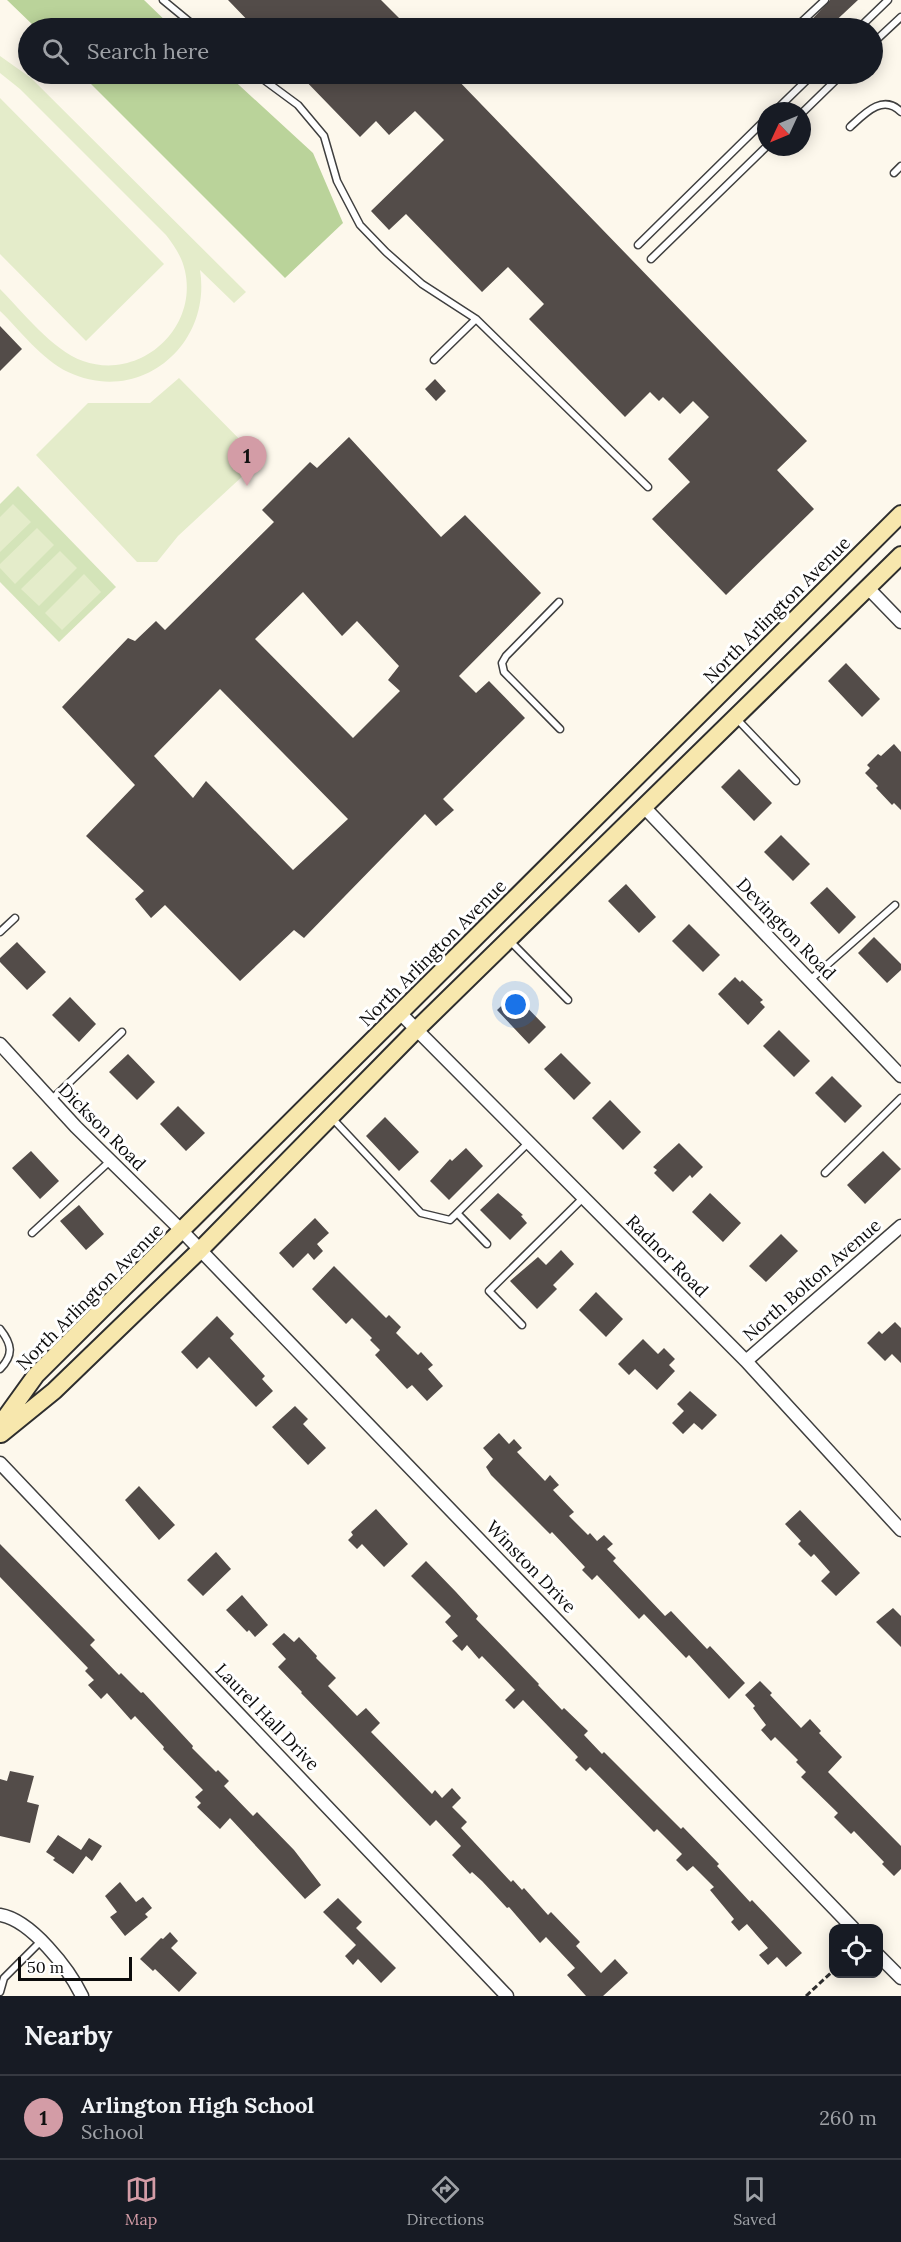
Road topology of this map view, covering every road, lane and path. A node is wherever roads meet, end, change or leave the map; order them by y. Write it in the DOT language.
graph roads {
  1 [pos="163,0"];
  2 [pos="825,0"];
  3 [pos="888,0"];
  4 [pos="901,17"];
  5 [pos="185,18"];
  6 [pos="806,18"];
  7 [pos="869,18"];
  8 [pos="883,34"];
  9 [pos="270,84"];
  10 [pos="803,84"];
  11 [pos="831,84"];
  12 [pos="784,102"];
  13 [pos="811,103"];
  14 [pos="901,112"];
  15 [pos="850,127"];
  16 [pos="757,128"];
  17 [pos="757,156"];
  18 [pos="901,166"];
  19 [pos="894,173"];
  20 [pos="638,245"];
  21 [pos="651,259"];
  22 [pos="476,319"];
  23 [pos="434,360"];
  24 [pos="648,487"];
  25 [pos="901,514"];
  26 [pos="901,555"];
  27 [pos="868,588"];
  28 [pos="559,602"];
  29 [pos="901,622"];
  30 [pos="736,718"];
  31 [pos="560,729"];
  32 [pos="796,781"];
  33 [pos="644,807"];
  34 [pos="896,905"];
  35 [pos="15,918"];
  36 [pos="0,932"];
  37 [pos="508,940"];
  38 [pos="810,980"];
  39 [pos="568,1000"];
  40 [pos="400,1014"];
  41 [pos="416,1030"];
  42 [pos="122,1032"];
  43 [pos="1,1047"];
  44 [pos="901,1076"];
  45 [pos="901,1098"];
  46 [pos="50,1100"];
  47 [pos="330,1116"];
  48 [pos="528,1143"];
  49 [pos="110,1161"];
  50 [pos="825,1173"];
  51 [pos="583,1198"];
  52 [pos="457,1213"];
  53 [pos="901,1226"];
  54 [pos="182,1232"];
  55 [pos="32,1233"];
  56 [pos="487,1244"];
  57 [pos="200,1250"];
  58 [pos="522,1325"];
  59 [pos="0,1329"];
  60 [pos="746,1361"];
  61 [pos="0,1369"];
  62 [pos="0,1425"];
  63 [pos="0,1434"];
  64 [pos="0,1463"];
  65 [pos="901,1530"];
  66 [pos="0,1915"];
  67 [pos="848,1924"];
  68 [pos="41,1941"];
  69 [pos="883,1959"];
  70 [pos="829,1975"];
  71 [pos="901,1978"];
  72 [pos="0,1992"];
  73 [pos="82,1996"];
  74 [pos="507,1996"];
  75 [pos="806,1996"];
  1 -- 5 [label="lane"];
  2 -- 6 [label="lane"];
  3 -- 7 [label="lane"];
  4 -- 8 [label="lane"];
  9 -- 22 [label="lane"];
  10 -- 12 [label="lane"];
  11 -- 13 [label="lane"];
  14 -- 15 [label="lane"];
  16 -- 20 [label="lane"];
  17 -- 21 [label="lane"];
  18 -- 19 [label="lane"];
  22 -- 23 [label="lane"];
  22 -- 24 [label="lane"];
  25 -- 40 [label="main road, North Arlington Avenue"];
  26 -- 27 [label="main road"];
  27 -- 29 [label="street"];
  27 -- 30 [label="main road"];
  28 -- 31 [label="lane"];
  30 -- 32 [label="lane"];
  30 -- 33 [label="main road"];
  33 -- 37 [label="main road"];
  33 -- 38 [label="street, Devington Road"];
  34 -- 38 [label="lane"];
  35 -- 36 [label="lane"];
  37 -- 39 [label="lane"];
  37 -- 41 [label="main road"];
  38 -- 44 [label="street, Devington Road"];
  40 -- 41 [label="street, Radnor Road"];
  40 -- 54 [label="main road, North Arlington Avenue"];
  41 -- 47 [label="main road"];
  41 -- 48 [label="street, Radnor Road"];
  42 -- 46 [label="lane"];
  43 -- 46 [label="street, Dickson Road"];
  45 -- 50 [label="lane"];
  46 -- 49 [label="street, Dickson Road"];
  47 -- 52 [label="lane"];
  47 -- 57 [label="main road"];
  48 -- 51 [label="street, Radnor Road"];
  48 -- 52 [label="lane"];
  49 -- 54 [label="street, Dickson Road"];
  49 -- 55 [label="lane"];
  51 -- 58 [label="lane"];
  51 -- 60 [label="street, Radnor Road"];
  52 -- 56 [label="lane"];
  53 -- 60 [label="street, North Bolton Avenue"];
  54 -- 57 [label="street, Winston Drive"];
  54 -- 62 [label="main road, North Arlington Avenue"];
  57 -- 63 [label="main road"];
  57 -- 67 [label="street, Winston Drive"];
  59 -- 61 [label="lane"];
  60 -- 65 [label="street, Radnor Road"];
  64 -- 74 [label="street, Laurel Hall Drive"];
  66 -- 68 [label="street"];
  68 -- 72 [label="lane"];
  68 -- 73 [label="street"];
  69 -- 71 [label="street"];
  70 -- 75 [label="path"];
}
